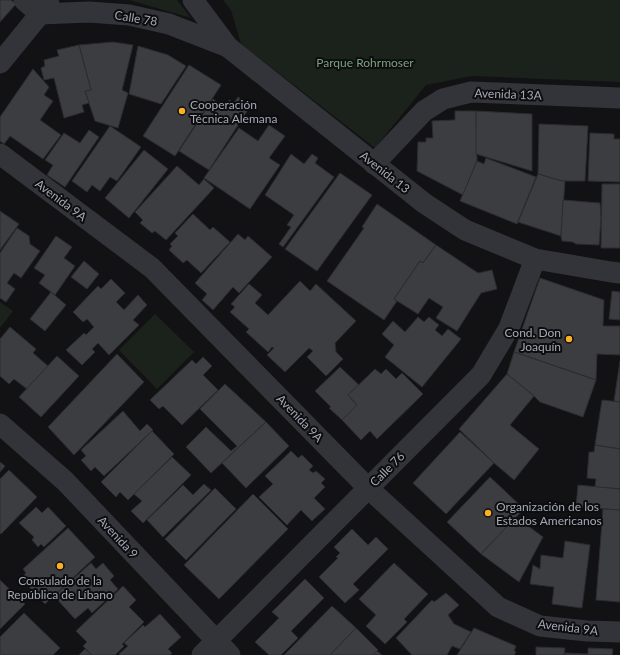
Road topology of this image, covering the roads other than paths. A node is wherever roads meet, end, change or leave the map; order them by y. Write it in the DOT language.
graph roads {
  1 [pos="24,0"];
  2 [pos="192,0"];
  3 [pos="46,7"];
  4 [pos="228,47"];
  5 [pos="0,63"];
  6 [pos="620,98"];
  7 [pos="0,154"];
  8 [pos="374,164"];
  9 [pos="535,259"];
  10 [pos="620,272"];
  11 [pos="0,424"];
  12 [pos="368,488"];
  13 [pos="620,632"];
  14 [pos="216,650"];
  1 -- 3 [label="street"];
  2 -- 4 [label="street, Avenida 13"];
  3 -- 4 [label="street, Calle 78"];
  3 -- 5 [label="street"];
  4 -- 8 [label="street, Avenida 13"];
  6 -- 8 [label="street, Avenida 13A"];
  7 -- 12 [label="street, Avenida 9A"];
  8 -- 9 [label="street, Avenida 13"];
  9 -- 10 [label="street, Avenida 13"];
  9 -- 12 [label="street, Calle 76"];
  11 -- 14 [label="street, Avenida 9"];
  12 -- 13 [label="street, Avenida 9A"];
  12 -- 14 [label="street, Calle 76"];
}
